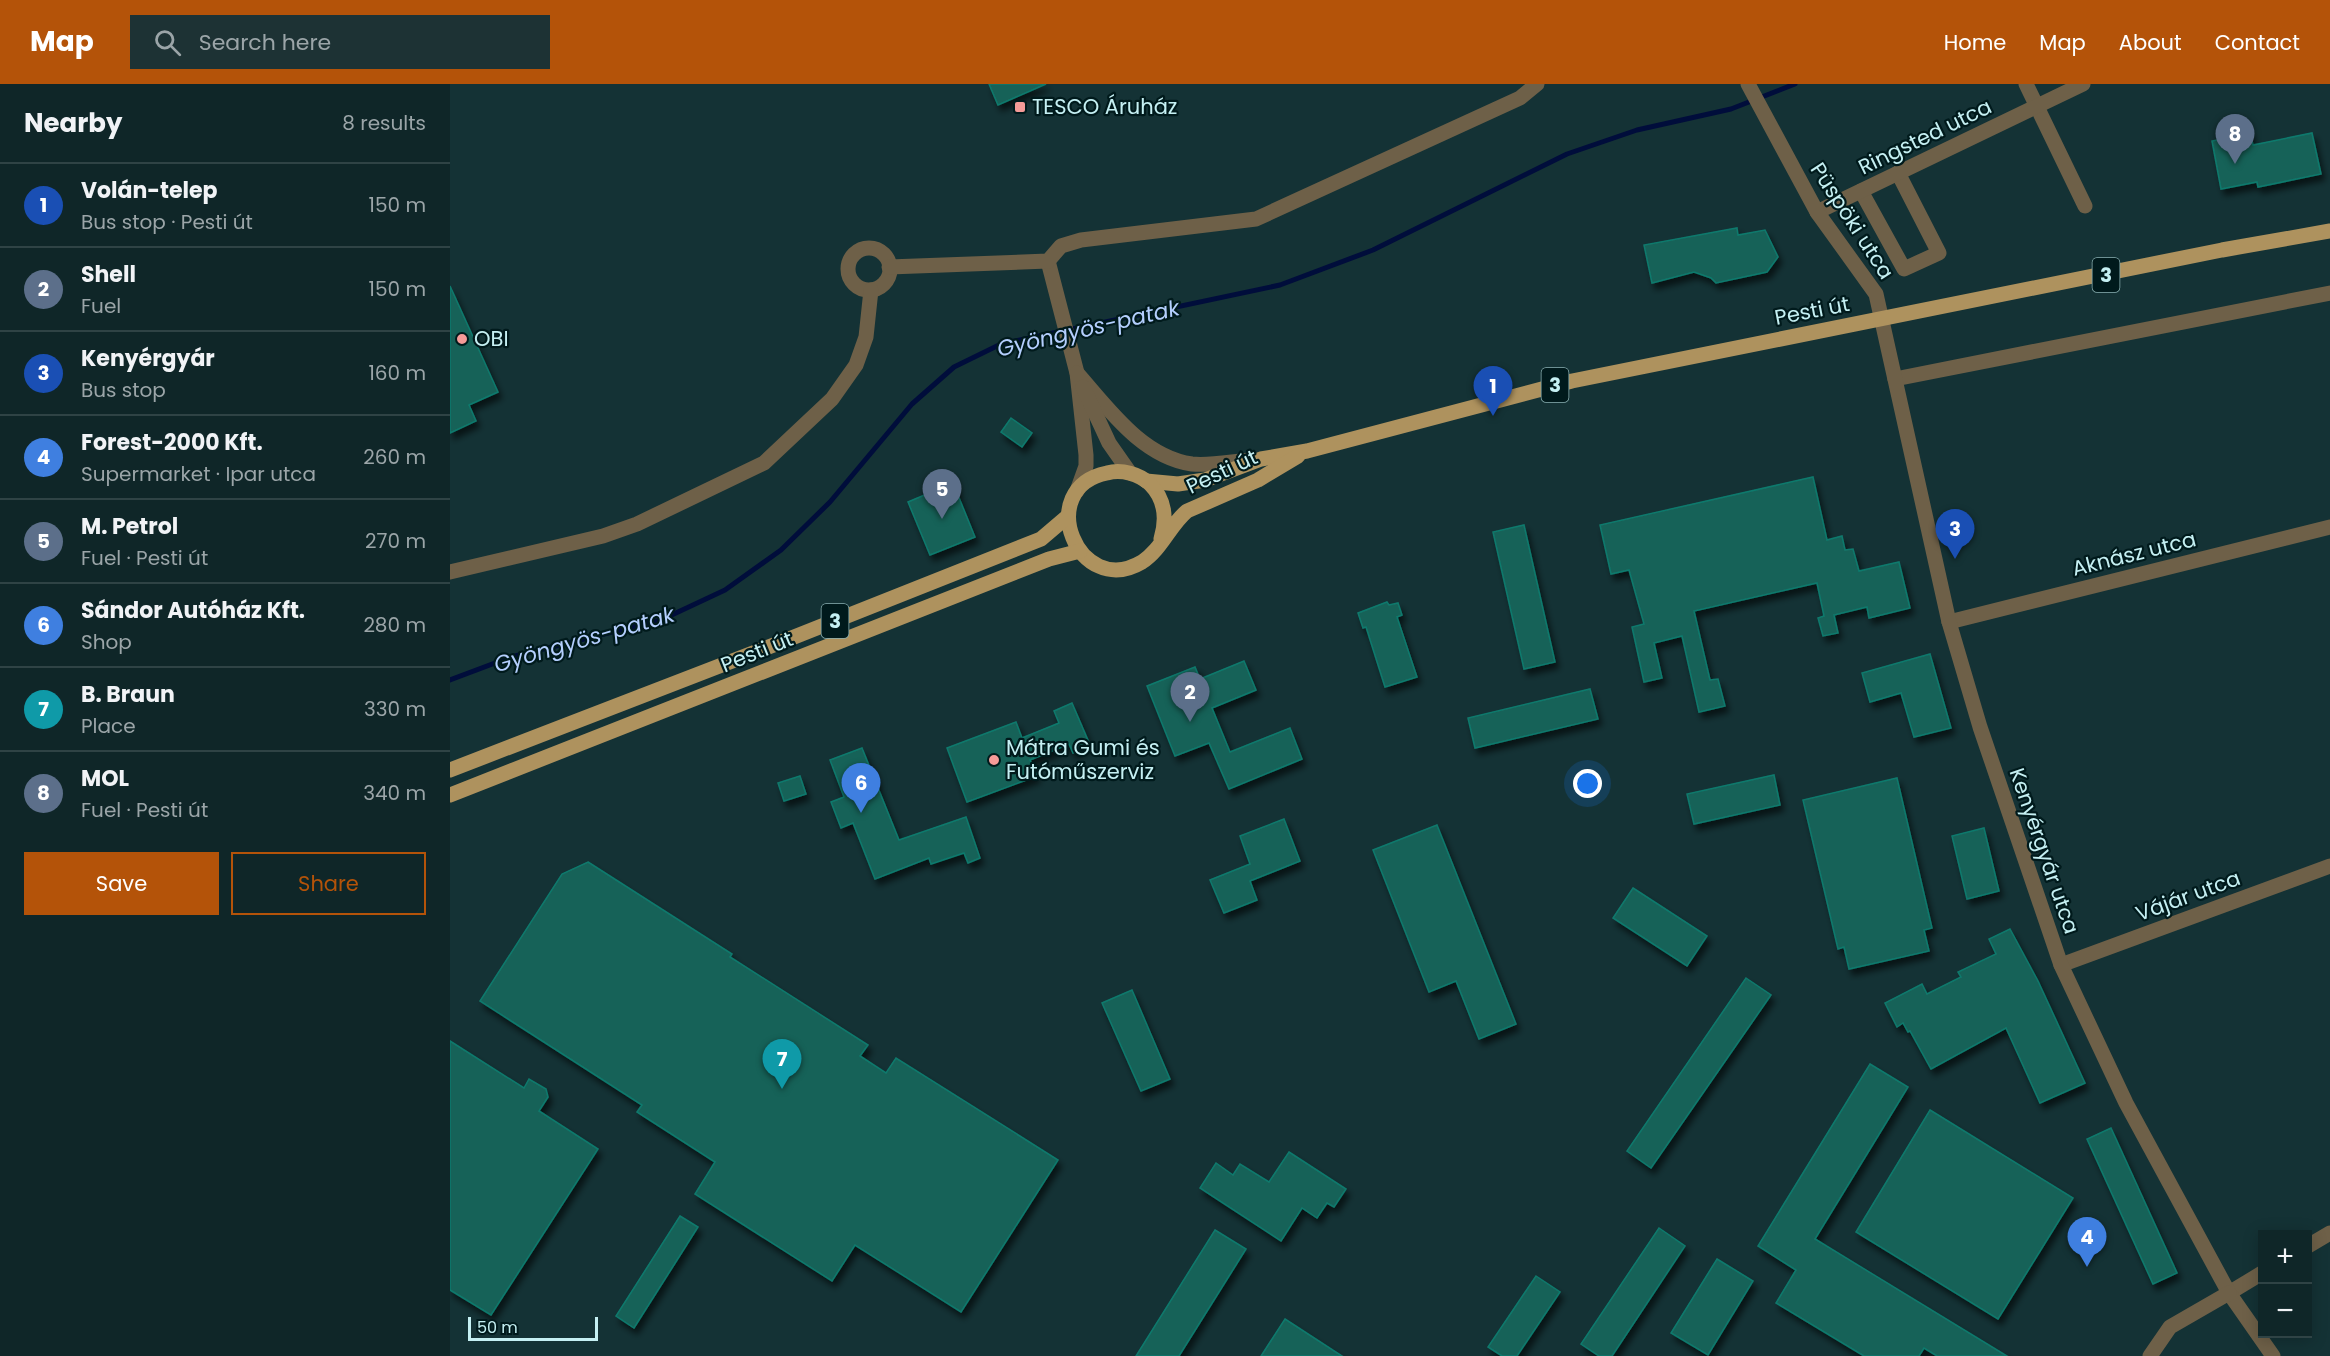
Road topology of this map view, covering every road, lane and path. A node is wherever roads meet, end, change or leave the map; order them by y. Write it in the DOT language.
graph roads {
  1 [pos="1536,84"];
  2 [pos="1748,84"];
  3 [pos="2026,84"];
  4 [pos="2083,84"];
  5 [pos="2037,107"];
  6 [pos="1898,173"];
  7 [pos="1861,191"];
  8 [pos="2085,206"];
  9 [pos="1817,212"];
  10 [pos="2330,231"];
  11 [pos="1048,261"];
  12 [pos="889,267"];
  13 [pos="871,290"];
  14 [pos="2330,293"];
  15 [pos="1881,319"];
  16 [pos="1076,367"];
  17 [pos="1895,379"];
  18 [pos="1307,451"];
  19 [pos="1261,459"];
  20 [pos="1130,473"];
  21 [pos="1146,481"];
  22 [pos="1077,491"];
  23 [pos="1068,516"];
  24 [pos="2330,526"];
  25 [pos="1161,539"];
  26 [pos="1080,551"];
  27 [pos="450,572"];
  28 [pos="1949,622"];
  29 [pos="450,770"];
  30 [pos="450,795"];
  31 [pos="2330,866"];
  32 [pos="2061,965"];
  33 [pos="2330,1233"];
  34 [pos="2312,1243"];
  35 [pos="2258,1275"];
  36 [pos="2229,1293"];
  37 [pos="2150,1356"];
  38 [pos="2273,1356"];
  1 -- 11 [label="street"];
  2 -- 9 [label="street, Püspöki utca"];
  3 -- 5 [label="street"];
  4 -- 5 [label="street, Ringsted utca"];
  5 -- 6 [label="street, Ringsted utca"];
  5 -- 8 [label="street"];
  6 -- 7 [label="street, Ringsted utca"];
  6 -- 7 [label="street"];
  7 -- 9 [label="street, Ringsted utca"];
  9 -- 15 [label="street, Püspöki utca"];
  10 -- 15 [label="main road, Pesti út / 3"];
  11 -- 12 [label="street"];
  11 -- 16 [label="street"];
  12 -- 13 [label="street"];
  12 -- 13 [label="street"];
  13 -- 27 [label="street"];
  14 -- 17 [label="street"];
  15 -- 17 [label="street, Kenyérgyár utca"];
  15 -- 18 [label="main road, Pesti út / 3"];
  16 -- 19 [label="street"];
  16 -- 20 [label="street"];
  16 -- 22 [label="street"];
  17 -- 28 [label="street, Kenyérgyár utca"];
  18 -- 19 [label="main road, Pesti út / 3"];
  18 -- 25 [label="main road, Pesti út / 3"];
  19 -- 21 [label="main road, Pesti út / 3"];
  20 -- 21 [label="main road, Pesti út / 3"];
  20 -- 22 [label="main road, Pesti út / 3"];
  21 -- 25 [label="main road, Pesti út"];
  22 -- 23 [label="main road, Pesti út / 3"];
  23 -- 26 [label="main road"];
  23 -- 29 [label="main road, Pesti út / 3"];
  24 -- 28 [label="street, Aknász utca"];
  25 -- 26 [label="main road, Pesti út / 3"];
  26 -- 30 [label="main road, Pesti út / 3"];
  28 -- 32 [label="street, Kenyérgyár utca"];
  31 -- 32 [label="street, Vájár utca"];
  32 -- 36 [label="street, Kenyérgyár utca"];
  33 -- 34 [label="street"];
  35 -- 36 [label="street"];
  36 -- 37 [label="street"];
  36 -- 38 [label="street, Kenyérgyár utca"];
}
